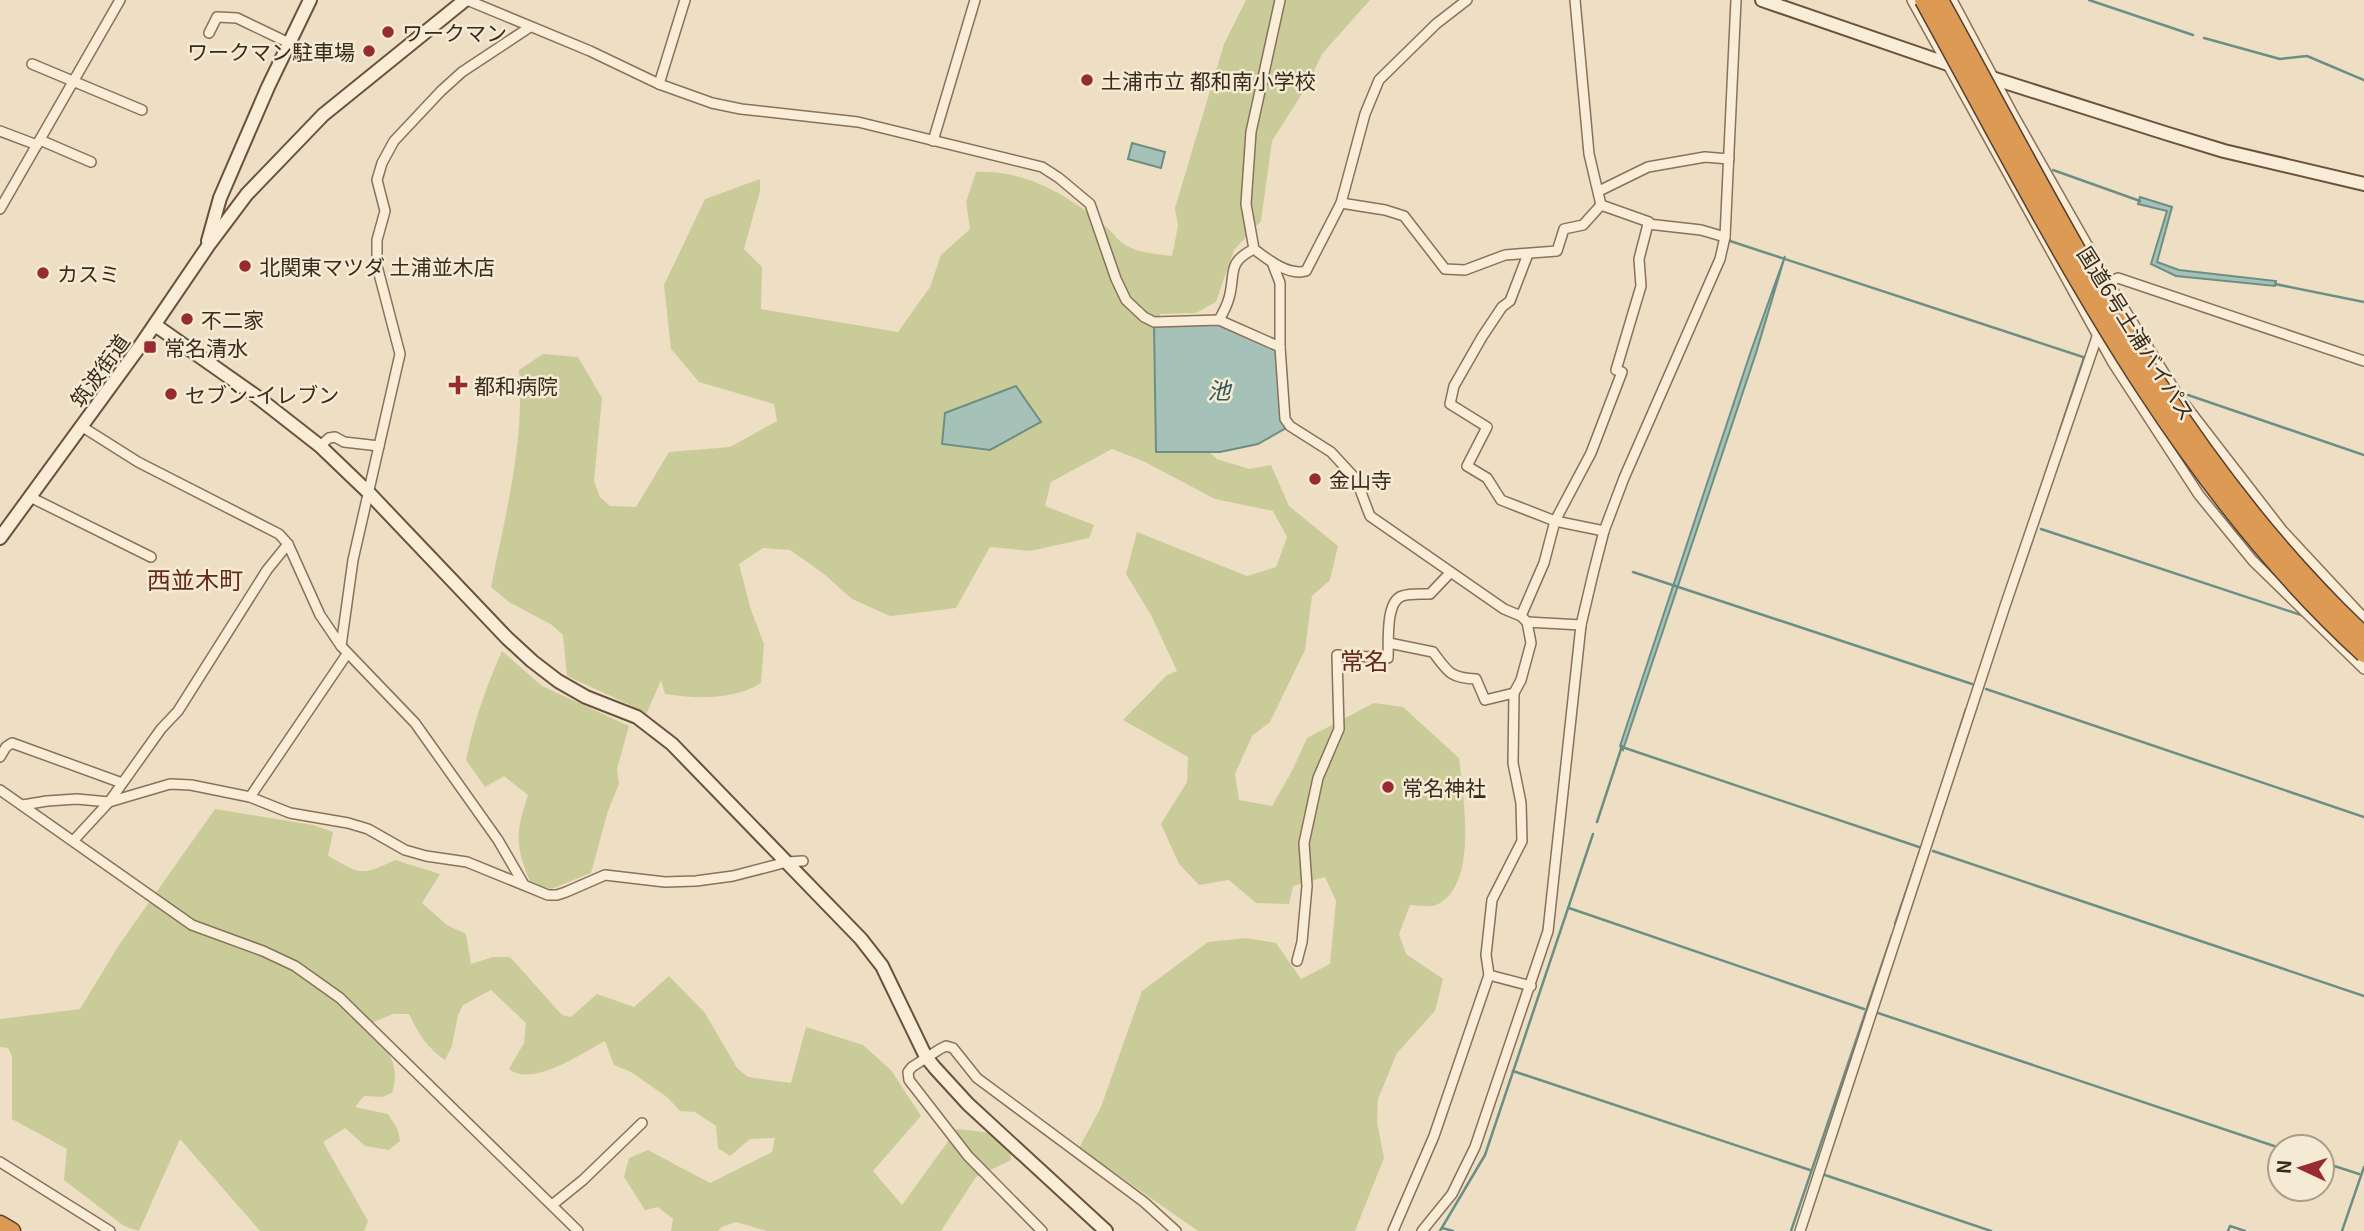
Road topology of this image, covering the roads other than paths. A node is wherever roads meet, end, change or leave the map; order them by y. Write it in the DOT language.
graph roads {
  1 [pos="120,0"];
  2 [pos="310,0"];
  3 [pos="466,0"];
  4 [pos="685,0"];
  5 [pos="975,0"];
  6 [pos="1280,0"];
  7 [pos="1467,0"];
  8 [pos="1575,0"];
  9 [pos="1735,0"];
  10 [pos="1762,0"];
  11 [pos="1912,0"];
  12 [pos="1923,0"];
  13 [pos="1940,0"];
  14 [pos="1952,0"];
  15 [pos="530,27"];
  16 [pos="209,33"];
  17 [pos="289,43"];
  18 [pos="32,64"];
  19 [pos="1948,64"];
  20 [pos="1996,79"];
  21 [pos="73,82"];
  22 [pos="659,84"];
  23 [pos="142,110"];
  24 [pos="0,131"];
  25 [pos="933,141"];
  26 [pos="39,143"];
  27 [pos="1729,159"];
  28 [pos="91,163"];
  29 [pos="228,180"];
  30 [pos="2364,184"];
  31 [pos="1599,191"];
  32 [pos="247,194"];
  33 [pos="1340,202"];
  34 [pos="1,205"];
  35 [pos="1601,205"];
  36 [pos="217,209"];
  37 [pos="225,222"];
  38 [pos="1648,224"];
  39 [pos="1725,237"];
  40 [pos="208,246"];
  41 [pos="1254,248"];
  42 [pos="1528,254"];
  43 [pos="1272,262"];
  44 [pos="2109,282"];
  45 [pos="1219,320"];
  46 [pos="155,325"];
  47 [pos="2098,334"];
  48 [pos="1280,347"];
  49 [pos="2364,361"];
  50 [pos="81,426"];
  51 [pos="320,446"];
  52 [pos="379,446"];
  53 [pos="369,493"];
  54 [pos="30,497"];
  55 [pos="1555,521"];
  56 [pos="1604,531"];
  57 [pos="0,538"];
  58 [pos="288,544"];
  59 [pos="151,557"];
  60 [pos="1450,573"];
  61 [pos="2364,618"];
  62 [pos="1524,619"];
  63 [pos="1581,625"];
  64 [pos="2364,635"];
  65 [pos="1389,643"];
  66 [pos="344,650"];
  67 [pos="2364,654"];
  68 [pos="2364,669"];
  69 [pos="1514,694"];
  70 [pos="0,757"];
  71 [pos="122,783"];
  72 [pos="0,790"];
  73 [pos="250,797"];
  74 [pos="109,802"];
  75 [pos="23,805"];
  76 [pos="74,840"];
  77 [pos="803,861"];
  78 [pos="787,862"];
  79 [pos="523,883"];
  80 [pos="1297,961"];
  81 [pos="1489,975"];
  82 [pos="1531,986"];
  83 [pos="926,1057"];
  84 [pos="642,1123"];
  85 [pos="0,1162"];
  86 [pos="552,1205"];
  87 [pos="0,1224"];
  88 [pos="12,1231"];
  89 [pos="110,1231"];
  90 [pos="578,1231"];
  91 [pos="1042,1231"];
  92 [pos="1106,1231"];
  93 [pos="1176,1231"];
  94 [pos="1392,1231"];
  95 [pos="1422,1231"];
  96 [pos="1800,1231"];
  1 -- 21 [label="street"];
  2 -- 17 [label="street"];
  3 -- 15 [label="street"];
  3 -- 32 [label="street, 筑波街道"];
  4 -- 22 [label="street"];
  5 -- 25 [label="street"];
  6 -- 41 [label="street"];
  7 -- 33 [label="street"];
  8 -- 31 [label="street"];
  9 -- 27 [label="street"];
  10 -- 19 [label="street"];
  11 -- 19 [label="street"];
  12 -- 67 [label="highway, 国道6号土浦バイパス, bridge"];
  13 -- 64 [label="highway, 国道6号土浦バイパス, bridge"];
  14 -- 20 [label="street"];
  15 -- 22 [label="street"];
  15 -- 52 [label="street"];
  16 -- 17 [label="street"];
  17 -- 29 [label="street"];
  18 -- 21 [label="street"];
  19 -- 20 [label="street"];
  19 -- 47 [label="street"];
  20 -- 30 [label="street"];
  20 -- 44 [label="street"];
  21 -- 23 [label="street"];
  21 -- 26 [label="street"];
  22 -- 25 [label="street"];
  24 -- 26 [label="street"];
  25 -- 45 [label="street"];
  26 -- 28 [label="street"];
  26 -- 34 [label="street"];
  27 -- 31 [label="street"];
  27 -- 39 [label="street"];
  29 -- 32 [label="street"];
  29 -- 36 [label="street"];
  31 -- 35 [label="street"];
  32 -- 37 [label="street, 筑波街道"];
  33 -- 42 [label="street"];
  33 -- 43 [label="street"];
  35 -- 38 [label="street"];
  35 -- 42 [label="street"];
  36 -- 37 [label="street"];
  36 -- 40 [label="street"];
  37 -- 40 [label="street, 筑波街道"];
  38 -- 39 [label="street"];
  38 -- 55 [label="street"];
  39 -- 56 [label="street"];
  40 -- 46 [label="street, 筑波街道"];
  41 -- 43 [label="street"];
  41 -- 45 [label="street"];
  42 -- 55 [label="street"];
  43 -- 48 [label="street"];
  44 -- 47 [label="street"];
  44 -- 49 [label="street"];
  44 -- 61 [label="street"];
  45 -- 48 [label="street"];
  46 -- 50 [label="street, 筑波街道"];
  46 -- 51 [label="street"];
  47 -- 68 [label="street"];
  47 -- 96 [label="street"];
  48 -- 60 [label="street"];
  50 -- 54 [label="street, 筑波街道"];
  50 -- 58 [label="street"];
  51 -- 52 [label="street"];
  51 -- 53 [label="street"];
  52 -- 53 [label="street"];
  53 -- 66 [label="street"];
  53 -- 78 [label="street"];
  54 -- 57 [label="street, 筑波街道"];
  54 -- 59 [label="street"];
  55 -- 56 [label="street"];
  55 -- 62 [label="street"];
  56 -- 63 [label="street"];
  58 -- 66 [label="street"];
  58 -- 71 [label="street"];
  60 -- 62 [label="street"];
  60 -- 65 [label="street"];
  62 -- 63 [label="street"];
  62 -- 69 [label="street"];
  63 -- 82 [label="street"];
  65 -- 69 [label="street"];
  65 -- 80 [label="street"];
  66 -- 73 [label="street"];
  66 -- 79 [label="street"];
  69 -- 81 [label="street"];
  70 -- 71 [label="street"];
  71 -- 74 [label="street"];
  72 -- 75 [label="street"];
  73 -- 74 [label="street"];
  73 -- 79 [label="street"];
  74 -- 75 [label="street"];
  74 -- 76 [label="street"];
  75 -- 76 [label="street"];
  76 -- 86 [label="street"];
  77 -- 78 [label="street"];
  78 -- 79 [label="street"];
  78 -- 83 [label="street"];
  81 -- 82 [label="street"];
  81 -- 94 [label="street"];
  82 -- 95 [label="street"];
  83 -- 91 [label="street"];
  83 -- 92 [label="street"];
  83 -- 93 [label="street"];
  84 -- 86 [label="street"];
  85 -- 89 [label="street"];
  86 -- 90 [label="street"];
  87 -- 88 [label="highway"];
}
